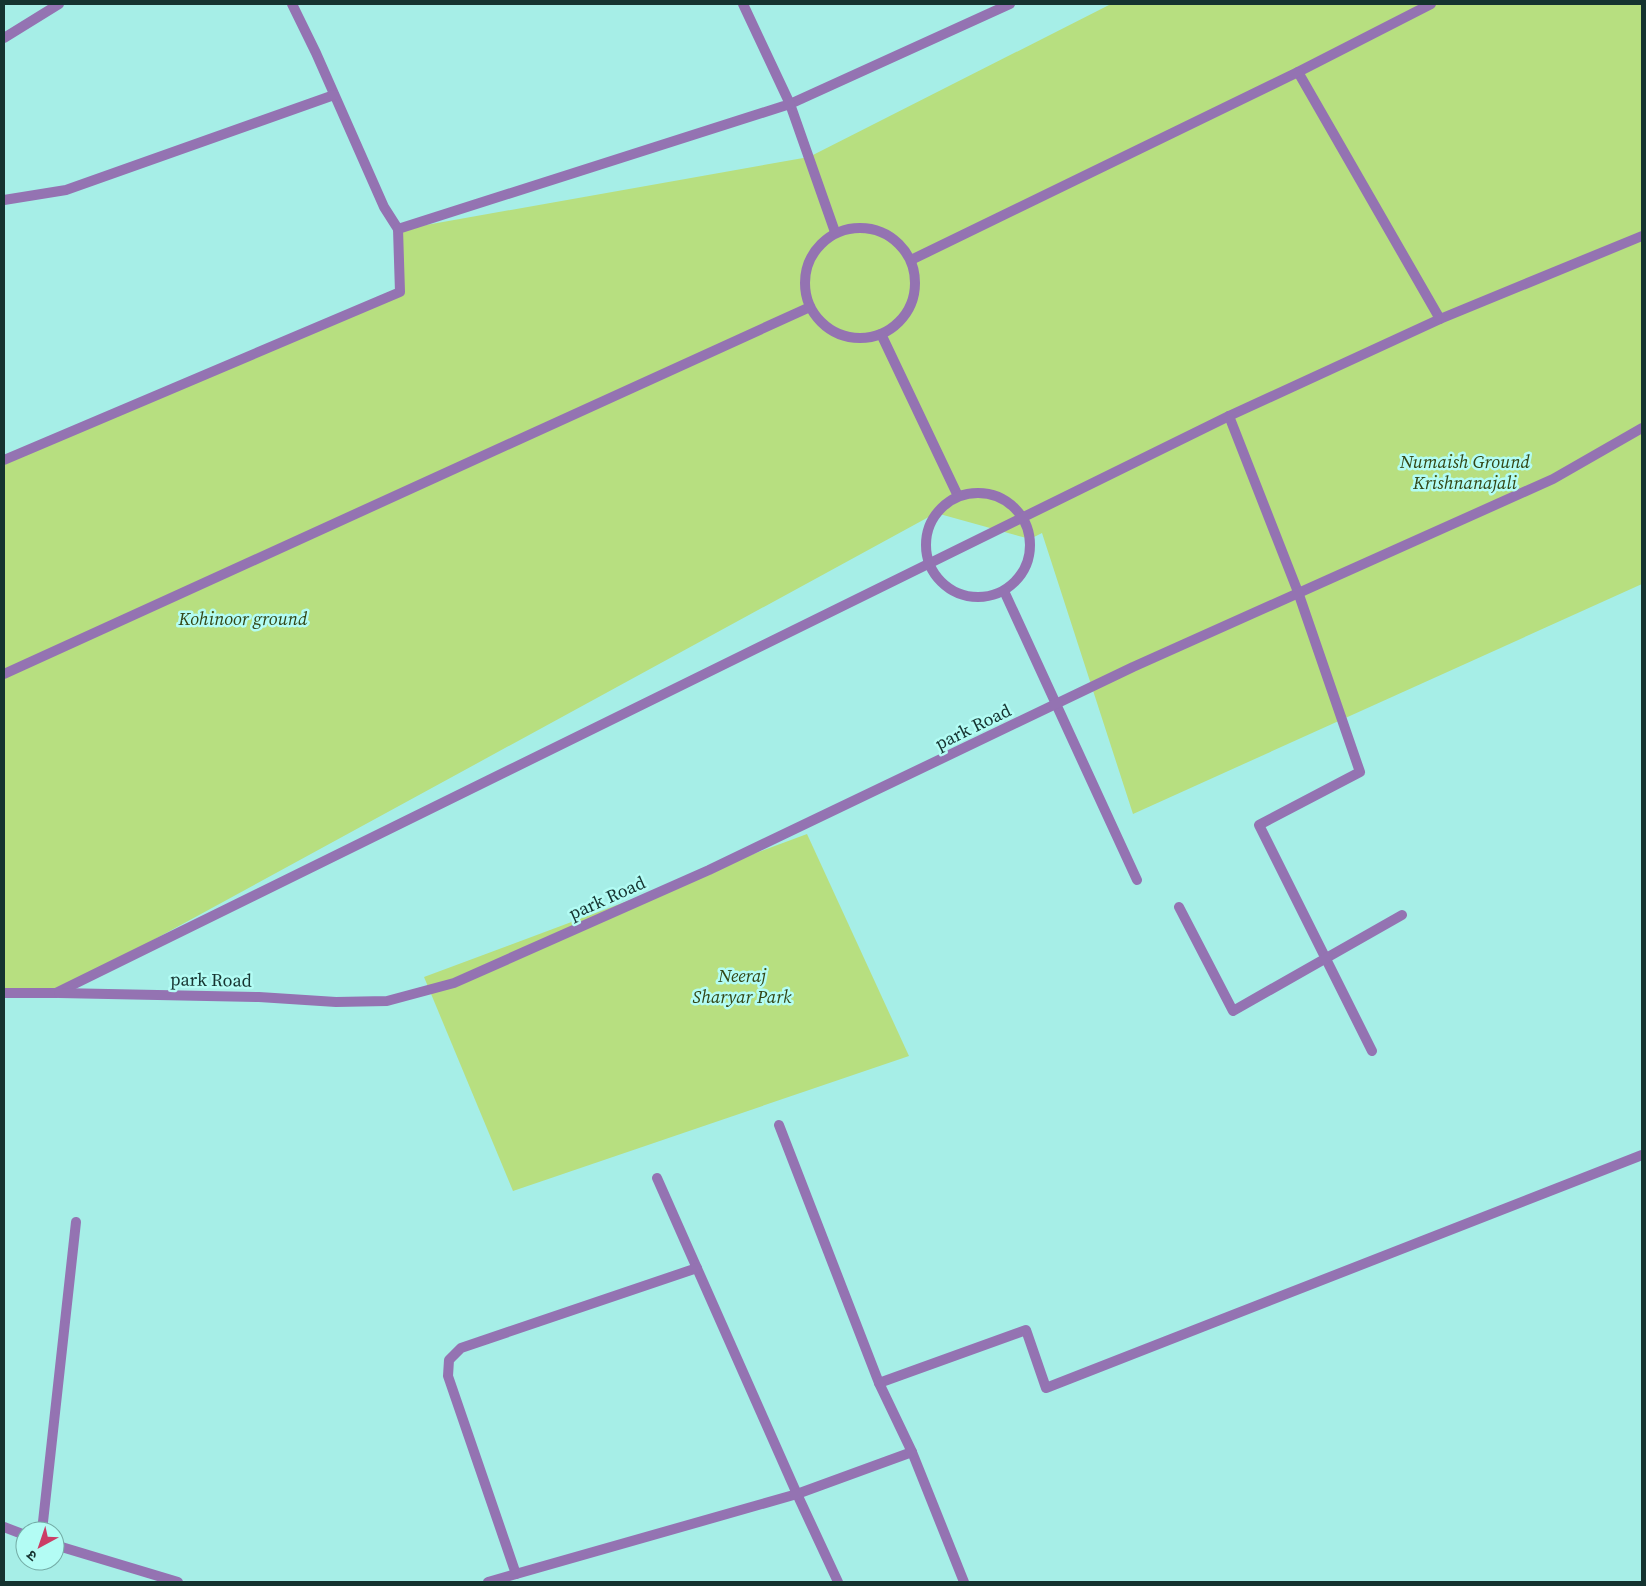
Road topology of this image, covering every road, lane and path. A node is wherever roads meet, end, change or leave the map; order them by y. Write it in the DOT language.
graph roads {
  1 [pos="59,4"];
  2 [pos="292,4"];
  3 [pos="743,4"];
  4 [pos="1010,4"];
  5 [pos="1431,4"];
  6 [pos="4,38"];
  7 [pos="1298,72"];
  8 [pos="334,95"];
  9 [pos="790,104"];
  10 [pos="4,200"];
  11 [pos="398,229"];
  12 [pos="835,232"];
  13 [pos="1642,236"];
  14 [pos="911,260"];
  15 [pos="810,307"];
  16 [pos="1440,320"];
  17 [pos="881,334"];
  18 [pos="1229,416"];
  19 [pos="1642,428"];
  20 [pos="4,460"];
  21 [pos="958,496"];
  22 [pos="1023,519"];
  23 [pos="930,565"];
  24 [pos="1004,591"];
  25 [pos="1298,592"];
  26 [pos="4,674"];
  27 [pos="1056,704"];
  28 [pos="1137,880"];
  29 [pos="1179,906"];
  30 [pos="1402,915"];
  31 [pos="1325,958"];
  32 [pos="4,993"];
  33 [pos="56,993"];
  34 [pos="1372,1051"];
  35 [pos="780,1125"];
  36 [pos="1642,1155"];
  37 [pos="657,1178"];
  38 [pos="76,1222"];
  39 [pos="697,1268"];
  40 [pos="880,1383"];
  41 [pos="912,1452"];
  42 [pos="797,1494"];
  43 [pos="43,1521"];
  44 [pos="65,1548"];
  45 [pos="516,1574"];
  46 [pos="178,1582"];
  47 [pos="488,1582"];
  48 [pos="838,1582"];
  49 [pos="964,1582"];
  1 -- 6 [label="street"];
  2 -- 8 [label="street"];
  3 -- 9 [label="street"];
  4 -- 9 [label="street"];
  5 -- 7 [label="street"];
  7 -- 14 [label="street"];
  7 -- 16 [label="street"];
  8 -- 10 [label="street"];
  8 -- 11 [label="street"];
  9 -- 11 [label="street"];
  9 -- 12 [label="street"];
  11 -- 20 [label="street"];
  12 -- 14 [label="street"];
  12 -- 15 [label="street"];
  13 -- 16 [label="street"];
  14 -- 17 [label="street"];
  15 -- 17 [label="street"];
  15 -- 26 [label="street"];
  16 -- 18 [label="street"];
  17 -- 21 [label="street"];
  18 -- 22 [label="street"];
  18 -- 25 [label="street"];
  19 -- 25 [label="street, park Road"];
  21 -- 22 [label="street"];
  21 -- 23 [label="street"];
  22 -- 23 [label="street"];
  22 -- 24 [label="street"];
  23 -- 24 [label="street"];
  23 -- 33 [label="street"];
  24 -- 27 [label="street"];
  25 -- 27 [label="street, park Road"];
  25 -- 31 [label="street"];
  27 -- 28 [label="street"];
  27 -- 33 [label="street, park Road"];
  29 -- 31 [label="street"];
  30 -- 31 [label="street"];
  31 -- 34 [label="street"];
  32 -- 33 [label="street, park Road"];
  35 -- 40 [label="street"];
  36 -- 40 [label="street"];
  37 -- 39 [label="street"];
  38 -- 43 [label="street"];
  39 -- 42 [label="street"];
  39 -- 45 [label="street"];
  40 -- 41 [label="street"];
  41 -- 42 [label="street"];
  41 -- 49 [label="street"];
  42 -- 45 [label="street"];
  42 -- 48 [label="street"];
  44 -- 46 [label="street"];
  45 -- 47 [label="street"];
}
